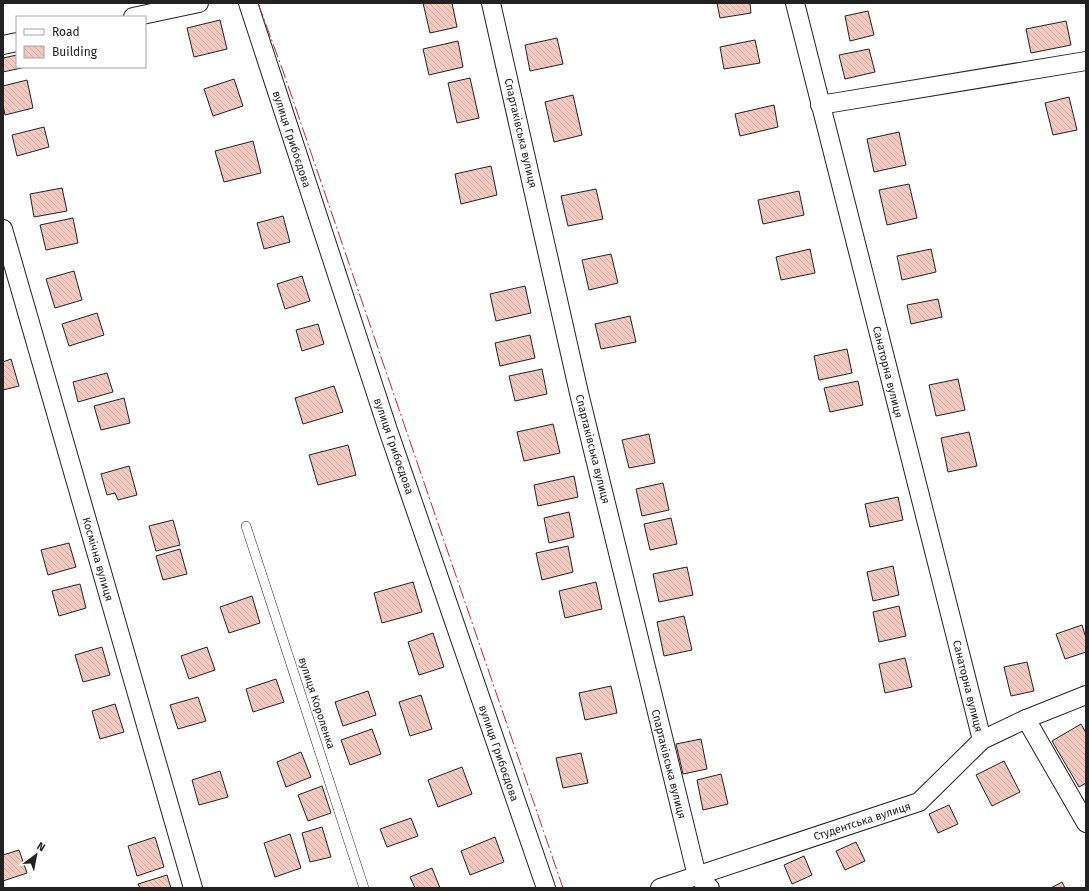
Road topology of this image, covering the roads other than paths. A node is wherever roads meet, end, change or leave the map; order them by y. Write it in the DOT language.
graph roads {
  1 [pos="199,3"];
  2 [pos="248,3"];
  3 [pos="491,3"];
  4 [pos="795,3"];
  5 [pos="138,16"];
  6 [pos="16,42"];
  7 [pos="3,45"];
  8 [pos="1086,61"];
  9 [pos="820,104"];
  10 [pos="3,229"];
  11 [pos="246,526"];
  12 [pos="1086,695"];
  13 [pos="1026,719"];
  14 [pos="982,740"];
  15 [pos="1086,823"];
  16 [pos="697,876"];
  17 [pos="193,888"];
  18 [pos="364,888"];
  19 [pos="546,888"];
  20 [pos="660,888"];
  21 [pos="710,888"];
  1 -- 5 [label="street"];
  2 -- 19 [label="street, вулиця Грибоєдова"];
  3 -- 16 [label="street, Спартаківська вулиця"];
  4 -- 9 [label="street, Санаторна вулиця"];
  6 -- 7 [label="street"];
  8 -- 9 [label="street"];
  9 -- 14 [label="street, Санаторна вулиця"];
  10 -- 17 [label="street, Космічна вулиця"];
  11 -- 18 [label="lane, вулиця Короленка"];
  12 -- 13 [label="street, Студентська вулиця"];
  13 -- 14 [label="street, Студентська вулиця"];
  13 -- 15 [label="street"];
  14 -- 16 [label="street, Студентська вулиця"];
  16 -- 20 [label="street, Студентська вулиця"];
  16 -- 21 [label="street"];
}
